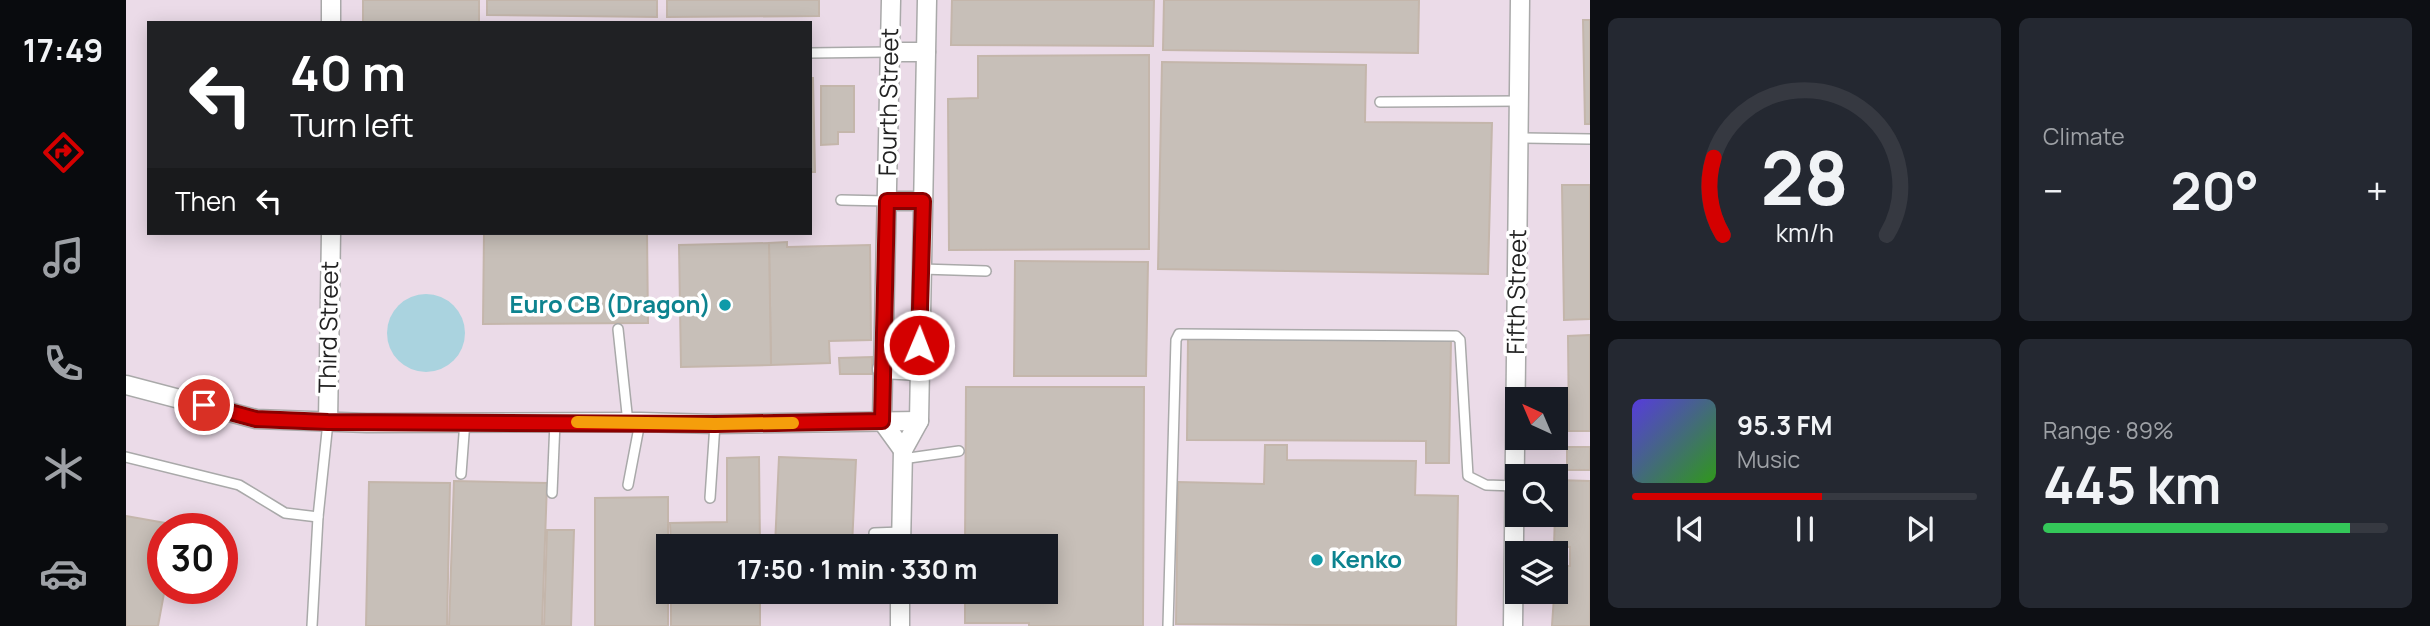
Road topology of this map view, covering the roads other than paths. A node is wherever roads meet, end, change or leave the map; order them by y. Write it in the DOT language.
graph roads {
  1 [pos="331,0"];
  2 [pos="891,0"];
  3 [pos="927,0"];
  4 [pos="1520,0"];
  5 [pos="331,21"];
  6 [pos="890,52"];
  7 [pos="926,52"];
  8 [pos="812,53"];
  9 [pos="1519,101"];
  10 [pos="1380,102"];
  11 [pos="1518,138"];
  12 [pos="1590,139"];
  13 [pos="841,200"];
  14 [pos="887,201"];
  15 [pos="923,201"];
  16 [pos="331,235"];
  17 [pos="921,269"];
  18 [pos="986,271"];
  19 [pos="618,329"];
  20 [pos="882,369"];
  21 [pos="919,371"];
  22 [pos="126,385"];
  23 [pos="465,421"];
  24 [pos="882,421"];
  25 [pos="919,421"];
  26 [pos="328,422"];
  27 [pos="555,422"];
  28 [pos="634,422"];
  29 [pos="715,424"];
  30 [pos="959,451"];
  31 [pos="902,454"];
  32 [pos="126,457"];
  33 [pos="1515,464"];
  34 [pos="461,474"];
  35 [pos="628,485"];
  36 [pos="1505,486"];
  37 [pos="552,493"];
  38 [pos="710,498"];
  39 [pos="318,517"];
  40 [pos="1514,527"];
  41 [pos="874,533"];
  42 [pos="878,534"];
  43 [pos="901,534"];
  44 [pos="900,604"];
  45 [pos="312,626"];
  46 [pos="900,626"];
  47 [pos="1168,626"];
  48 [pos="1513,626"];
  1 -- 5 [label="street"];
  2 -- 6 [label="street, Fourth Street"];
  3 -- 7 [label="street, Fourth Street"];
  4 -- 9 [label="street, Fifth Street"];
  6 -- 7 [label="street"];
  6 -- 8 [label="lane"];
  6 -- 14 [label="street, Fourth Street"];
  7 -- 15 [label="street, Fourth Street"];
  9 -- 10 [label="lane"];
  9 -- 11 [label="street, Fifth Street"];
  11 -- 12 [label="lane"];
  11 -- 33 [label="street, Fifth Street"];
  13 -- 14 [label="lane"];
  14 -- 15 [label="street"];
  14 -- 20 [label="street, Fourth Street"];
  15 -- 17 [label="street, Fourth Street"];
  16 -- 26 [label="street, Third Street"];
  17 -- 18 [label="lane"];
  17 -- 21 [label="street, Fourth Street"];
  19 -- 28 [label="lane"];
  20 -- 21 [label="street"];
  20 -- 24 [label="street, Fourth Street"];
  21 -- 25 [label="street, Fourth Street"];
  22 -- 26 [label="street"];
  23 -- 26 [label="street"];
  23 -- 27 [label="street"];
  23 -- 34 [label="lane"];
  24 -- 25 [label="street"];
  24 -- 29 [label="street"];
  24 -- 31 [label="street"];
  25 -- 31 [label="street"];
  26 -- 39 [label="lane"];
  27 -- 28 [label="street"];
  27 -- 37 [label="lane"];
  28 -- 29 [label="street"];
  28 -- 35 [label="lane"];
  29 -- 38 [label="lane"];
  30 -- 31 [label="lane"];
  31 -- 43 [label="street"];
  32 -- 39 [label="lane"];
  36 -- 47 [label="lane"];
  39 -- 45 [label="lane"];
  40 -- 48 [label="street, Fifth Street"];
  41 -- 42 [label="lane"];
  44 -- 46 [label="street"];
}
